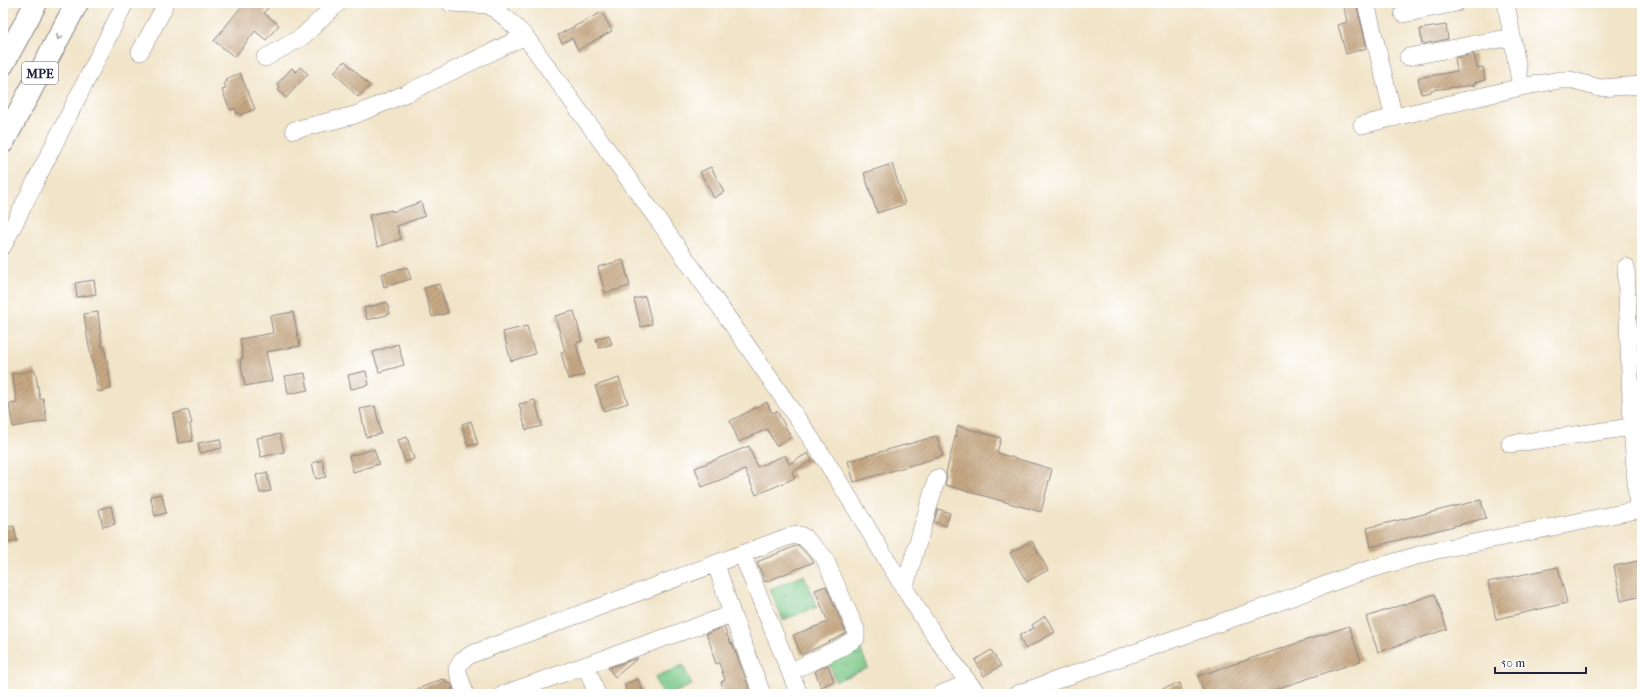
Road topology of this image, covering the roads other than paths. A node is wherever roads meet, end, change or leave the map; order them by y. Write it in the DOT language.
graph roads {
  1 [pos="36,3"];
  2 [pos="77,3"];
  3 [pos="126,3"];
  4 [pos="164,3"];
  5 [pos="338,3"];
  6 [pos="450,3"];
  7 [pos="1366,3"];
  8 [pos="1456,3"];
  9 [pos="1506,3"];
  10 [pos="488,4"];
  11 [pos="1403,14"];
  12 [pos="525,36"];
  13 [pos="1512,37"];
  14 [pos="140,52"];
  15 [pos="1408,57"];
  16 [pos="265,58"];
  17 [pos="3,64"];
  18 [pos="1642,85"];
  19 [pos="1521,87"];
  20 [pos="1394,118"];
  21 [pos="1362,126"];
  22 [pos="294,130"];
  23 [pos="3,142"];
  24 [pos="3,246"];
  25 [pos="1626,268"];
  26 [pos="1632,426"];
  27 [pos="1510,444"];
  28 [pos="937,478"];
  29 [pos="1640,509"];
  30 [pos="742,554"];
  31 [pos="716,564"];
  32 [pos="904,589"];
  33 [pos="732,614"];
  34 [pos="586,666"];
  35 [pos="790,672"];
  36 [pos="974,689"];
  37 [pos="465,694"];
  38 [pos="504,694"];
  39 [pos="597,694"];
  40 [pos="762,694"];
  41 [pos="799,694"];
  42 [pos="941,694"];
  43 [pos="1017,694"];
  1 -- 17 [label="highway, MPE"];
  2 -- 23 [label="highway, MPE, one-way"];
  3 -- 24 [label="street"];
  4 -- 14 [label="street"];
  5 -- 16 [label="street"];
  6 -- 10 [label="street"];
  7 -- 20 [label="street"];
  8 -- 11 [label="street"];
  9 -- 13 [label="street"];
  10 -- 12 [label="street"];
  12 -- 22 [label="street"];
  12 -- 32 [label="street"];
  13 -- 15 [label="street"];
  13 -- 19 [label="street"];
  18 -- 19 [label="street"];
  19 -- 20 [label="street"];
  20 -- 21 [label="street"];
  25 -- 26 [label="street"];
  26 -- 27 [label="street"];
  26 -- 29 [label="street"];
  28 -- 32 [label="street"];
  29 -- 43 [label="street"];
  30 -- 31 [label="street"];
  30 -- 35 [label="street"];
  30 -- 35 [label="street"];
  31 -- 33 [label="street"];
  31 -- 37 [label="street"];
  32 -- 36 [label="street"];
  33 -- 34 [label="street"];
  33 -- 40 [label="street"];
  34 -- 38 [label="street"];
  34 -- 39 [label="street"];
  35 -- 41 [label="street"];
  36 -- 42 [label="street"];
}
